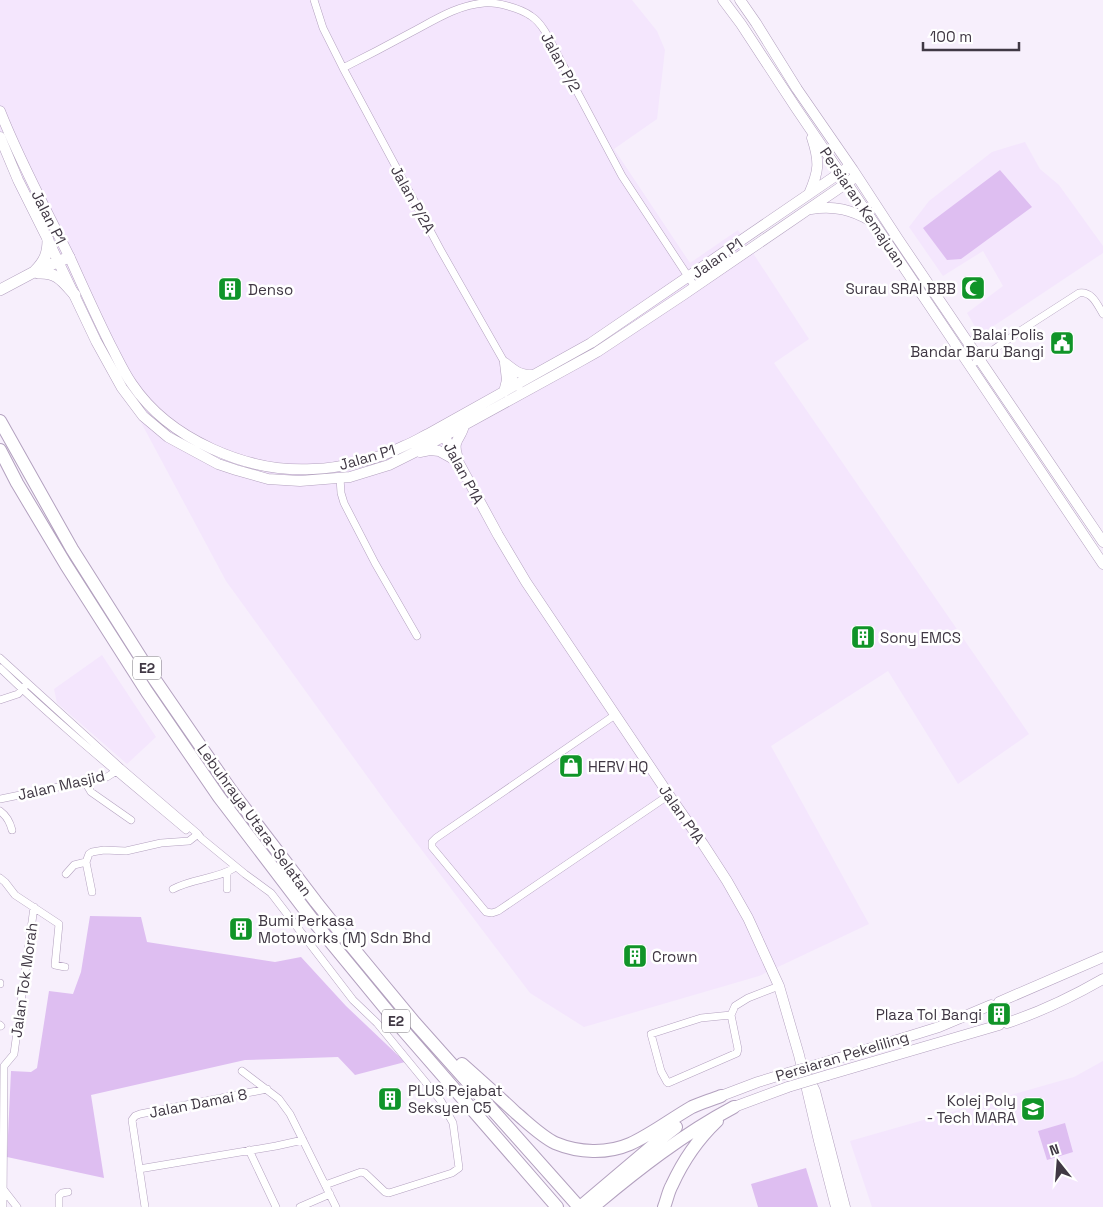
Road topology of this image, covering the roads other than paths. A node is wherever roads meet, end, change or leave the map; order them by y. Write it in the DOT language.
graph roads {
  1 [pos="314,0"];
  2 [pos="723,0"];
  3 [pos="740,0"];
  4 [pos="342,68"];
  5 [pos="0,111"];
  6 [pos="809,128"];
  7 [pos="0,137"];
  8 [pos="850,166"];
  9 [pos="840,173"];
  10 [pos="857,176"];
  11 [pos="847,183"];
  12 [pos="808,195"];
  13 [pos="807,210"];
  14 [pos="874,223"];
  15 [pos="48,240"];
  16 [pos="64,260"];
  17 [pos="32,274"];
  18 [pos="689,277"];
  19 [pos="695,287"];
  20 [pos="0,290"];
  21 [pos="75,295"];
  22 [pos="1102,310"];
  23 [pos="980,359"];
  24 [pos="505,363"];
  25 [pos="970,366"];
  26 [pos="534,375"];
  27 [pos="519,389"];
  28 [pos="504,392"];
  29 [pos="0,421"];
  30 [pos="464,425"];
  31 [pos="442,432"];
  32 [pos="0,450"];
  33 [pos="415,452"];
  34 [pos="458,461"];
  35 [pos="340,478"];
  36 [pos="1103,542"];
  37 [pos="1103,564"];
  38 [pos="417,636"];
  39 [pos="0,658"];
  40 [pos="0,668"];
  41 [pos="25,686"];
  42 [pos="0,700"];
  43 [pos="615,715"];
  44 [pos="119,770"];
  45 [pos="86,781"];
  46 [pos="669,795"];
  47 [pos="0,799"];
  48 [pos="0,811"];
  49 [pos="131,820"];
  50 [pos="12,830"];
  51 [pos="198,836"];
  52 [pos="86,862"];
  53 [pos="236,867"];
  54 [pos="227,872"];
  55 [pos="66,874"];
  56 [pos="0,878"];
  57 [pos="173,889"];
  58 [pos="226,889"];
  59 [pos="92,892"];
  60 [pos="34,908"];
  61 [pos="1103,957"];
  62 [pos="65,967"];
  63 [pos="1103,979"];
  64 [pos="779,986"];
  65 [pos="731,1015"];
  66 [pos="415,1022"];
  67 [pos="799,1055"];
  68 [pos="2,1067"];
  69 [pos="242,1071"];
  70 [pos="267,1089"];
  71 [pos="721,1096"];
  72 [pos="734,1106"];
  73 [pos="303,1140"];
  74 [pos="249,1150"];
  75 [pos="139,1169"];
  76 [pos="325,1185"];
  77 [pos="3,1189"];
  78 [pos="68,1192"];
  79 [pos="604,1192"];
  80 [pos="330,1194"];
  81 [pos="3,1207"];
  82 [pos="16,1207"];
  83 [pos="59,1207"];
  84 [pos="145,1207"];
  85 [pos="276,1207"];
  86 [pos="300,1207"];
  87 [pos="336,1207"];
  88 [pos="557,1207"];
  89 [pos="579,1207"];
  90 [pos="593,1207"];
  91 [pos="664,1207"];
  92 [pos="836,1207"];
  93 [pos="845,1207"];
  1 -- 4 [label="street, Jalan P/2A"];
  2 -- 6 [label="main road, Persiaran Kemajuan"];
  3 -- 8 [label="main road, Persiaran Kemajuan"];
  4 -- 18 [label="street, Jalan P/2"];
  4 -- 24 [label="street, Jalan P/2A"];
  5 -- 16 [label="main road, Jalan P1"];
  6 -- 9 [label="main road, Persiaran Kemajuan"];
  6 -- 12 [label="main road"];
  7 -- 15 [label="main road, Jalan P1"];
  8 -- 9 [label="main road, Jalan P1"];
  8 -- 10 [label="main road, Persiaran Kemajuan"];
  9 -- 11 [label="main road, Persiaran Kemajuan"];
  9 -- 12 [label="main road, Jalan P1"];
  10 -- 11 [label="main road, Jalan P1"];
  10 -- 23 [label="main road, Persiaran Kemajuan"];
  11 -- 13 [label="main road, Jalan P1"];
  11 -- 14 [label="main road, Persiaran Kemajuan"];
  12 -- 18 [label="main road, Jalan P1"];
  13 -- 14 [label="main road"];
  13 -- 19 [label="main road, Jalan P1"];
  14 -- 25 [label="main road, Persiaran Kemajuan"];
  15 -- 16 [label="main road, Jalan P1"];
  15 -- 17 [label="main road"];
  16 -- 17 [label="main road"];
  16 -- 21 [label="main road, Jalan P1"];
  16 -- 31 [label="main road, Jalan P1"];
  17 -- 20 [label="main road"];
  17 -- 21 [label="main road"];
  18 -- 19 [label="street, Jalan P/2"];
  18 -- 26 [label="main road, Jalan P1"];
  19 -- 27 [label="main road, Jalan P1"];
  21 -- 35 [label="main road, Jalan P1"];
  22 -- 23 [label="street"];
  23 -- 25 [label="street"];
  23 -- 36 [label="main road, Persiaran Kemajuan"];
  24 -- 26 [label="main road"];
  24 -- 27 [label="street, Jalan P/2A"];
  24 -- 28 [label="main road"];
  25 -- 37 [label="main road, Persiaran Kemajuan"];
  26 -- 27 [label="main road, Jalan P1"];
  27 -- 28 [label="main road, Jalan P1"];
  27 -- 30 [label="main road, Jalan P1"];
  28 -- 31 [label="main road, Jalan P1"];
  29 -- 66 [label="highway, Lebuhraya Utara–Selatan / E2"];
  30 -- 31 [label="main road, Jalan P1"];
  30 -- 34 [label="main road"];
  31 -- 33 [label="main road, Jalan P1"];
  31 -- 34 [label="main road, Jalan P1A"];
  32 -- 88 [label="highway, Lebuhraya Utara–Selatan / E2"];
  33 -- 34 [label="main road"];
  33 -- 35 [label="main road, Jalan P1"];
  34 -- 43 [label="main road, Jalan P1A"];
  35 -- 38 [label="street"];
  39 -- 41 [label="street"];
  40 -- 41 [label="street"];
  41 -- 42 [label="street"];
  41 -- 44 [label="street"];
  43 -- 46 [label="main road, Jalan P1A"];
  43 -- 46 [label="street"];
  44 -- 45 [label="street, Jalan Masjid"];
  44 -- 51 [label="street"];
  45 -- 47 [label="street, Jalan Masjid"];
  45 -- 49 [label="street"];
  46 -- 64 [label="main road, Jalan P1A"];
  48 -- 50 [label="street"];
  51 -- 52 [label="street"];
  51 -- 53 [label="street"];
  52 -- 55 [label="street"];
  52 -- 59 [label="street"];
  53 -- 54 [label="street"];
  53 -- 76 [label="street"];
  54 -- 57 [label="street"];
  54 -- 58 [label="street"];
  56 -- 60 [label="street"];
  60 -- 62 [label="street"];
  60 -- 68 [label="street, Jalan Tok Morah"];
  61 -- 71 [label="main road, Persiaran Pekeliling, bridge"];
  63 -- 72 [label="main road, Persiaran Pekeliling, bridge"];
  64 -- 65 [label="street"];
  64 -- 67 [label="main road, Jalan P1A"];
  65 -- 65 [label="street"];
  66 -- 71 [label="highway"];
  66 -- 89 [label="highway, Lebuhraya Utara–Selatan / E2"];
  67 -- 92 [label="main road, Jalan P1A"];
  67 -- 93 [label="main road"];
  68 -- 77 [label="street, Jalan Tok Morah"];
  69 -- 70 [label="street"];
  70 -- 73 [label="street"];
  70 -- 75 [label="street, Jalan Damai 8"];
  71 -- 79 [label="highway"];
  72 -- 79 [label="highway"];
  72 -- 91 [label="highway"];
  73 -- 74 [label="street"];
  73 -- 76 [label="street"];
  74 -- 75 [label="street"];
  74 -- 85 [label="street"];
  75 -- 84 [label="street"];
  76 -- 80 [label="street"];
  77 -- 81 [label="street, Jalan Tok Morah"];
  77 -- 82 [label="street"];
  78 -- 83 [label="street"];
  79 -- 89 [label="highway"];
  79 -- 90 [label="highway"];
  80 -- 86 [label="street"];
  80 -- 87 [label="street"];
}
